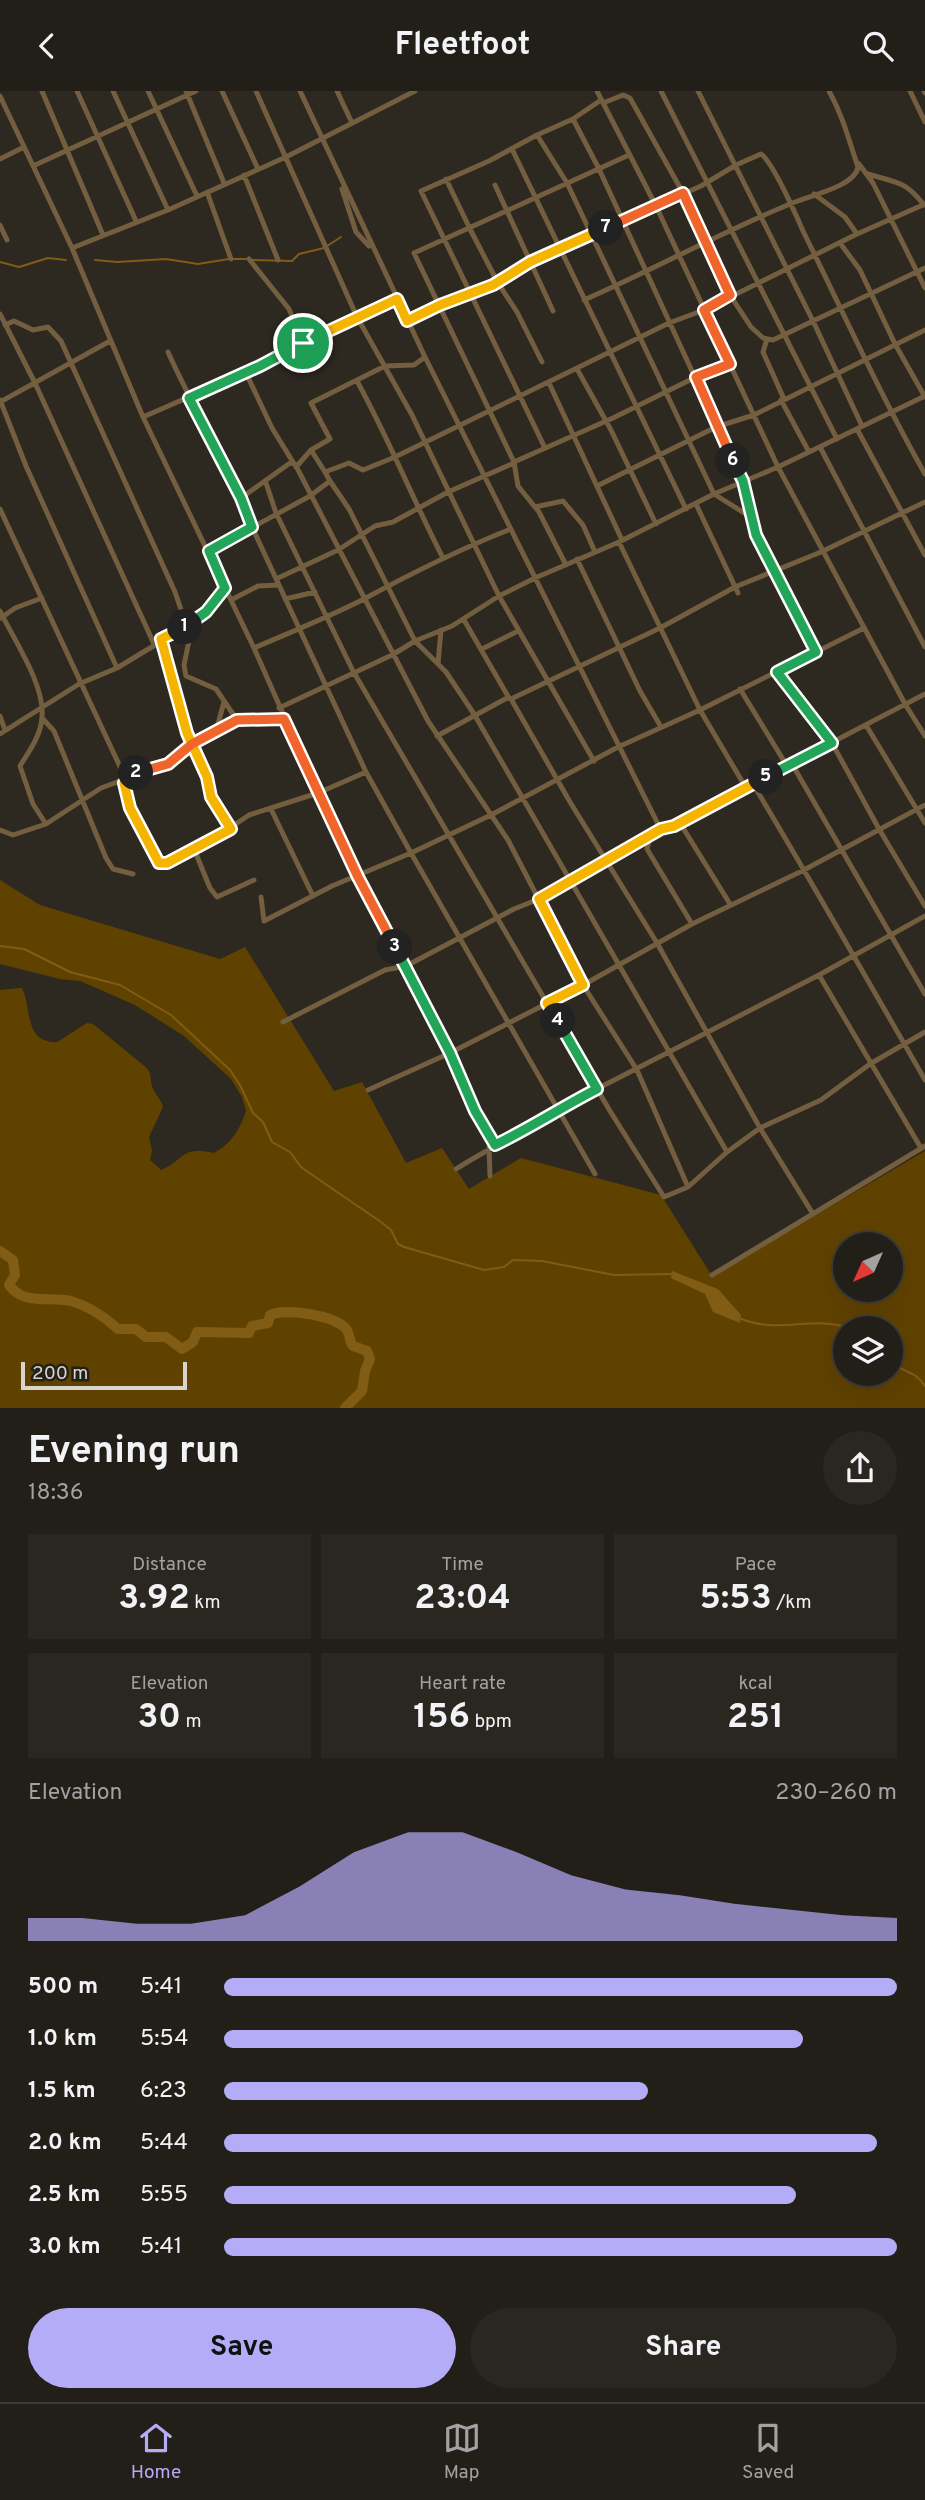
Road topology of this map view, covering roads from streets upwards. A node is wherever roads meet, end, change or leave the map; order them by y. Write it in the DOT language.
graph roads {
  1 [pos="42,91"];
  2 [pos="77,91"];
  3 [pos="113,91"];
  4 [pos="148,91"];
  5 [pos="196,91"];
  6 [pos="222,91"];
  7 [pos="256,91"];
  8 [pos="300,91"];
  9 [pos="337,91"];
  10 [pos="415,91"];
  11 [pos="597,91"];
  12 [pos="661,91"];
  13 [pos="698,91"];
  14 [pos="830,91"];
  15 [pos="910,91"];
  16 [pos="187,93"];
  17 [pos="0,96"];
  18 [pos="602,101"];
  19 [pos="156,109"];
  20 [pos="573,119"];
  21 [pos="925,122"];
  22 [pos="352,123"];
  23 [pos="128,124"];
  24 [pos="537,135"];
  25 [pos="97,137"];
  26 [pos="322,138"];
  27 [pos="24,147"];
  28 [pos="512,149"];
  29 [pos="68,150"];
  30 [pos="629,155"];
  31 [pos="286,157"];
  32 [pos="0,159"];
  33 [pos="857,162"];
  34 [pos="736,165"];
  35 [pos="33,166"];
  36 [pos="258,169"];
  37 [pos="599,169"];
  38 [pos="868,174"];
  39 [pos="244,175"];
  40 [pos="446,179"];
  41 [pos="709,182"];
  42 [pos="224,183"];
  43 [pos="567,183"];
  44 [pos="495,185"];
  45 [pos="207,192"];
  46 [pos="683,193"];
  47 [pos="814,194"];
  48 [pos="197,196"];
  49 [pos="536,196"];
  50 [pos="790,204"];
  51 [pos="925,205"];
  52 [pos="656,206"];
  53 [pos="508,209"];
  54 [pos="168,210"];
  55 [pos="762,218"];
  56 [pos="890,220"];
  57 [pos="136,221"];
  58 [pos="621,221"];
  59 [pos="0,225"];
  60 [pos="470,229"];
  61 [pos="732,230"];
  62 [pos="857,234"];
  63 [pos="103,235"];
  64 [pos="590,235"];
  65 [pos="444,238"];
  66 [pos="7,240"];
  67 [pos="708,242"];
  68 [pos="840,243"];
  69 [pos="560,248"];
  70 [pos="72,249"];
  71 [pos="815,256"];
  72 [pos="678,257"];
  73 [pos="231,259"];
  74 [pos="249,260"];
  75 [pos="278,260"];
  76 [pos="530,262"];
  77 [pos="787,268"];
  78 [pos="925,268"];
  79 [pos="645,271"];
  80 [pos="917,271"];
  81 [pos="759,281"];
  82 [pos="498,283"];
  83 [pos="616,286"];
  84 [pos="925,288"];
  85 [pos="469,293"];
  86 [pos="871,293"];
  87 [pos="730,295"];
  88 [pos="397,299"];
  89 [pos="584,300"];
  90 [pos="440,305"];
  91 [pos="841,309"];
  92 [pos="704,310"];
  93 [pos="553,311"];
  94 [pos="0,314"];
  95 [pos="357,317"];
  96 [pos="407,321"];
  97 [pos="813,321"];
  98 [pos="669,323"];
  99 [pos="5,325"];
  100 [pos="925,330"];
  101 [pos="785,334"];
  102 [pos="640,338"];
  103 [pos="766,339"];
  104 [pos="110,341"];
  105 [pos="303,343"];
  106 [pos="895,344"];
  107 [pos="612,351"];
  108 [pos="168,352"];
  109 [pos="425,357"];
  110 [pos="866,358"];
  111 [pos="71,361"];
  112 [pos="542,362"];
  113 [pos="730,364"];
  114 [pos="385,366"];
  115 [pos="577,369"];
  116 [pos="837,372"];
  117 [pos="246,373"];
  118 [pos="696,377"];
  119 [pos="357,381"];
  120 [pos="35,383"];
  121 [pos="549,383"];
  122 [pos="811,386"];
  123 [pos="665,393"];
  124 [pos="925,396"];
  125 [pos="519,397"];
  126 [pos="189,398"];
  127 [pos="783,399"];
  128 [pos="0,401"];
  129 [pos="636,407"];
  130 [pos="490,412"];
  131 [pos="892,412"];
  132 [pos="754,415"];
  133 [pos="143,417"];
  134 [pos="606,421"];
  135 [pos="461,426"];
  136 [pos="716,427"];
  137 [pos="859,427"];
  138 [pos="573,434"];
  139 [pos="836,439"];
  140 [pos="687,440"];
  141 [pos="425,444"];
  142 [pos="820,447"];
  143 [pos="545,448"];
  144 [pos="311,450"];
  145 [pos="809,452"];
  146 [pos="659,454"];
  147 [pos="395,457"];
  148 [pos="514,463"];
  149 [pos="296,467"];
  150 [pos="778,467"];
  151 [pos="629,470"];
  152 [pos="325,472"];
  153 [pos="925,474"];
  154 [pos="485,475"];
  155 [pos="330,481"];
  156 [pos="743,481"];
  157 [pos="265,483"];
  158 [pos="599,485"];
  159 [pos="448,492"];
  160 [pos="714,494"];
  161 [pos="310,496"];
  162 [pos="241,498"];
  163 [pos="925,502"];
  164 [pos="696,505"];
  165 [pos="535,507"];
  166 [pos="0,509"];
  167 [pos="417,509"];
  168 [pos="686,509"];
  169 [pos="901,512"];
  170 [pos="276,513"];
  171 [pos="750,516"];
  172 [pos="656,524"];
  173 [pos="252,527"];
  174 [pos="511,529"];
  175 [pos="864,532"];
  176 [pos="362,535"];
  177 [pos="620,541"];
  178 [pos="472,544"];
  179 [pos="338,550"];
  180 [pos="209,551"];
  181 [pos="595,552"];
  182 [pos="925,555"];
  183 [pos="443,558"];
  184 [pos="578,559"];
  185 [pos="566,565"];
  186 [pos="302,566"];
  187 [pos="774,571"];
  188 [pos="536,578"];
  189 [pos="277,582"];
  190 [pos="386,585"];
  191 [pos="225,588"];
  192 [pos="736,590"];
  193 [pos="315,592"];
  194 [pos="499,596"];
  195 [pos="42,598"];
  196 [pos="285,599"];
  197 [pos="364,599"];
  198 [pos="231,600"];
  199 [pos="1,615"];
  200 [pos="326,615"];
  201 [pos="464,620"];
  202 [pos="187,626"];
  203 [pos="299,628"];
  204 [pos="660,628"];
  205 [pos="864,628"];
  206 [pos="441,630"];
  207 [pos="518,631"];
  208 [pos="161,639"];
  209 [pos="415,641"];
  210 [pos="154,644"];
  211 [pos="621,646"];
  212 [pos="925,646"];
  213 [pos="254,648"];
  214 [pos="482,649"];
  215 [pos="816,652"];
  216 [pos="391,655"];
  217 [pos="438,664"];
  218 [pos="578,666"];
  219 [pos="117,668"];
  220 [pos="353,671"];
  221 [pos="777,672"];
  222 [pos="549,682"];
  223 [pos="79,684"];
  224 [pos="325,685"];
  225 [pos="740,689"];
  226 [pos="925,694"];
  227 [pos="510,699"];
  228 [pos="224,702"];
  229 [pos="905,705"];
  230 [pos="42,708"];
  231 [pos="279,708"];
  232 [pos="700,710"];
  233 [pos="474,714"];
  234 [pos="0,716"];
  235 [pos="43,719"];
  236 [pos="284,719"];
  237 [pos="237,720"];
  238 [pos="866,725"];
  239 [pos="661,727"];
  240 [pos="216,731"];
  241 [pos="3,732"];
  242 [pos="437,736"];
  243 [pos="925,736"];
  244 [pos="832,743"];
  245 [pos="192,744"];
  246 [pos="618,747"];
  247 [pos="594,761"];
  248 [pos="118,765"];
  249 [pos="789,765"];
  250 [pos="366,772"];
  251 [pos="131,775"];
  252 [pos="558,779"];
  253 [pos="121,782"];
  254 [pos="753,784"];
  255 [pos="746,788"];
  256 [pos="318,793"];
  257 [pos="522,797"];
  258 [pos="81,801"];
  259 [pos="925,805"];
  260 [pos="271,809"];
  261 [pos="918,810"];
  262 [pos="491,815"];
  263 [pos="680,823"];
  264 [pos="925,823"];
  265 [pos="46,824"];
  266 [pos="231,829"];
  267 [pos="661,829"];
  268 [pos="879,829"];
  269 [pos="0,830"];
  270 [pos="449,835"];
  271 [pos="650,837"];
  272 [pos="194,849"];
  273 [pos="841,849"];
  274 [pos="411,853"];
  275 [pos="608,861"];
  276 [pos="804,870"];
  277 [pos="133,874"];
  278 [pos="358,877"];
  279 [pos="254,880"];
  280 [pos="571,881"];
  281 [pos="313,896"];
  282 [pos="261,897"];
  283 [pos="539,899"];
  284 [pos="730,904"];
  285 [pos="925,906"];
  286 [pos="925,916"];
  287 [pos="497,918"];
  288 [pos="692,924"];
  289 [pos="891,935"];
  290 [pos="460,937"];
  291 [pos="657,943"];
  292 [pos="852,956"];
  293 [pos="619,964"];
  294 [pos="406,966"];
  295 [pos="819,975"];
  296 [pos="583,985"];
  297 [pos="925,995"];
  298 [pos="547,1003"];
  299 [pos="283,1022"];
  300 [pos="508,1023"];
  301 [pos="925,1033"];
  302 [pos="707,1034"];
  303 [pos="905,1045"];
  304 [pos="671,1051"];
  305 [pos="450,1053"];
  306 [pos="870,1064"];
  307 [pos="637,1070"];
  308 [pos="925,1080"];
  309 [pos="597,1089"];
  310 [pos="368,1090"];
  311 [pos="558,1109"];
  312 [pos="760,1128"];
  313 [pos="492,1146"];
  314 [pos="923,1147"];
  315 [pos="727,1152"];
  316 [pos="456,1169"];
  317 [pos="595,1174"];
  318 [pos="491,1176"];
  319 [pos="688,1187"];
  320 [pos="813,1214"];
  321 [pos="712,1275"];
  1 -- 29 [label="street"];
  2 -- 25 [label="street"];
  3 -- 23 [label="street"];
  4 -- 19 [label="street"];
  5 -- 16 [label="street"];
  6 -- 36 [label="street"];
  7 -- 31 [label="street"];
  8 -- 26 [label="street"];
  9 -- 22 [label="street"];
  10 -- 22 [label="street"];
  11 -- 18 [label="street"];
  12 -- 41 [label="street"];
  13 -- 34 [label="street"];
  14 -- 33 [label="street"];
  15 -- 21 [label="street"];
  16 -- 19 [label="street"];
  16 -- 42 [label="street"];
  17 -- 27 [label="street"];
  18 -- 20 [label="street"];
  18 -- 30 [label="street"];
  18 -- 46 [label="street"];
  19 -- 23 [label="street"];
  19 -- 48 [label="street"];
  20 -- 24 [label="street"];
  20 -- 37 [label="street"];
  22 -- 26 [label="street"];
  23 -- 25 [label="street"];
  23 -- 54 [label="street"];
  24 -- 28 [label="street"];
  24 -- 43 [label="street"];
  25 -- 29 [label="street"];
  25 -- 57 [label="street"];
  26 -- 31 [label="street"];
  26 -- 88 [label="street"];
  27 -- 32 [label="street"];
  27 -- 35 [label="street"];
  28 -- 40 [label="street"];
  28 -- 49 [label="street"];
  29 -- 35 [label="street"];
  29 -- 63 [label="street"];
  30 -- 37 [label="street"];
  30 -- 52 [label="street"];
  31 -- 36 [label="street"];
  31 -- 95 [label="street"];
  33 -- 38 [label="street"];
  33 -- 47 [label="street"];
  34 -- 41 [label="street"];
  34 -- 50 [label="street"];
  34 -- 55 [label="street"];
  35 -- 70 [label="street"];
  36 -- 39 [label="street"];
  37 -- 43 [label="street"];
  37 -- 58 [label="street"];
  38 -- 51 [label="street"];
  38 -- 56 [label="street"];
  39 -- 42 [label="street"];
  39 -- 75 [label="street"];
  40 -- 60 [label="street"];
  40 -- 65 [label="street"];
  41 -- 46 [label="street"];
  41 -- 61 [label="street"];
  42 -- 45 [label="street"];
  43 -- 49 [label="street"];
  43 -- 64 [label="street"];
  44 -- 53 [label="street"];
  45 -- 48 [label="street"];
  45 -- 73 [label="street"];
  46 -- 52 [label="street"];
  46 -- 67 [label="street"];
  47 -- 50 [label="street"];
  47 -- 62 [label="street"];
  48 -- 54 [label="street"];
  49 -- 53 [label="street"];
  49 -- 69 [label="street"];
  50 -- 55 [label="street"];
  50 -- 71 [label="street"];
  51 -- 56 [label="street"];
  52 -- 58 [label="street"];
  52 -- 72 [label="street"];
  53 -- 60 [label="street"];
  53 -- 76 [label="street"];
  54 -- 57 [label="street"];
  55 -- 61 [label="street"];
  55 -- 77 [label="street"];
  56 -- 62 [label="street"];
  56 -- 80 [label="street"];
  57 -- 63 [label="street"];
  58 -- 64 [label="street"];
  58 -- 79 [label="street"];
  59 -- 66 [label="street"];
  60 -- 65 [label="street"];
  60 -- 82 [label="street"];
  61 -- 67 [label="street"];
  61 -- 81 [label="street"];
  62 -- 68 [label="street"];
  63 -- 70 [label="street"];
  64 -- 69 [label="street"];
  64 -- 83 [label="street"];
  65 -- 85 [label="street"];
  65 -- 90 [label="street"];
  67 -- 72 [label="street"];
  67 -- 87 [label="street"];
  68 -- 71 [label="street"];
  68 -- 86 [label="street"];
  69 -- 76 [label="street"];
  69 -- 89 [label="street"];
  70 -- 104 [label="street"];
  71 -- 77 [label="street"];
  71 -- 91 [label="street"];
  72 -- 79 [label="street"];
  72 -- 92 [label="street"];
  74 -- 105 [label="street"];
  76 -- 82 [label="street"];
  76 -- 93 [label="street"];
  77 -- 81 [label="street"];
  77 -- 97 [label="street"];
  78 -- 80 [label="street"];
  79 -- 83 [label="street"];
  79 -- 98 [label="street"];
  80 -- 84 [label="street"];
  80 -- 86 [label="street"];
  81 -- 87 [label="street"];
  81 -- 101 [label="street"];
  82 -- 85 [label="street"];
  82 -- 112 [label="street"];
  83 -- 89 [label="street"];
  83 -- 102 [label="street"];
  85 -- 90 [label="street"];
  85 -- 125 [label="street"];
  86 -- 91 [label="street"];
  86 -- 106 [label="street"];
  87 -- 92 [label="street"];
  87 -- 103 [label="street"];
  88 -- 95 [label="street"];
  88 -- 96 [label="street"];
  89 -- 107 [label="street"];
  90 -- 96 [label="street"];
  90 -- 130 [label="street"];
  91 -- 97 [label="street"];
  91 -- 110 [label="street"];
  92 -- 98 [label="street"];
  92 -- 113 [label="street"];
  94 -- 99 [label="street"];
  95 -- 105 [label="street"];
  95 -- 114 [label="street"];
  96 -- 109 [label="street"];
  97 -- 101 [label="street"];
  97 -- 116 [label="street"];
  98 -- 102 [label="street"];
  98 -- 118 [label="street"];
  99 -- 111 [label="street"];
  99 -- 120 [label="street"];
  100 -- 106 [label="street"];
  101 -- 103 [label="street"];
  101 -- 122 [label="street"];
  102 -- 107 [label="street"];
  102 -- 123 [label="street"];
  103 -- 127 [label="street"];
  104 -- 111 [label="street"];
  104 -- 133 [label="street"];
  105 -- 117 [label="street"];
  106 -- 110 [label="street"];
  106 -- 124 [label="street"];
  107 -- 115 [label="street"];
  107 -- 129 [label="street"];
  108 -- 126 [label="street"];
  109 -- 114 [label="street"];
  109 -- 135 [label="street"];
  110 -- 116 [label="street"];
  110 -- 131 [label="street"];
  111 -- 120 [label="street"];
  111 -- 202 [label="street"];
  113 -- 118 [label="street"];
  113 -- 132 [label="street"];
  114 -- 119 [label="street"];
  114 -- 141 [label="street"];
  115 -- 121 [label="street"];
  115 -- 134 [label="street"];
  116 -- 122 [label="street"];
  116 -- 137 [label="street"];
  117 -- 126 [label="street"];
  117 -- 149 [label="street"];
  118 -- 123 [label="street"];
  118 -- 136 [label="street"];
  119 -- 144 [label="street"];
  119 -- 147 [label="street"];
  120 -- 128 [label="street"];
  120 -- 210 [label="street"];
  121 -- 125 [label="street"];
  121 -- 138 [label="street"];
  122 -- 127 [label="street"];
  122 -- 139 [label="street"];
  123 -- 129 [label="street"];
  123 -- 140 [label="street"];
  124 -- 131 [label="street"];
  125 -- 130 [label="street"];
  125 -- 143 [label="street"];
  126 -- 133 [label="street"];
  126 -- 162 [label="street"];
  127 -- 132 [label="street"];
  127 -- 145 [label="street"];
  128 -- 219 [label="street"];
  129 -- 134 [label="street"];
  129 -- 146 [label="street"];
  130 -- 135 [label="street"];
  130 -- 148 [label="street"];
  131 -- 137 [label="street"];
  131 -- 153 [label="street"];
  132 -- 136 [label="street"];
  132 -- 150 [label="street"];
  133 -- 180 [label="street"];
  134 -- 138 [label="street"];
  134 -- 151 [label="street"];
  135 -- 141 [label="street"];
  135 -- 154 [label="street"];
  136 -- 140 [label="street"];
  136 -- 156 [label="street"];
  137 -- 139 [label="street"];
  137 -- 169 [label="street"];
  138 -- 143 [label="street"];
  138 -- 158 [label="street"];
  139 -- 142 [label="street"];
  140 -- 146 [label="street"];
  140 -- 160 [label="street"];
  141 -- 147 [label="street"];
  141 -- 159 [label="street"];
  142 -- 145 [label="street"];
  142 -- 175 [label="street"];
  143 -- 148 [label="street"];
  144 -- 149 [label="street"];
  144 -- 152 [label="street"];
  145 -- 150 [label="street"];
  146 -- 151 [label="street"];
  146 -- 168 [label="street"];
  147 -- 152 [label="street"];
  147 -- 167 [label="street"];
  148 -- 154 [label="street"];
  148 -- 165 [label="street"];
  149 -- 157 [label="street"];
  149 -- 161 [label="street"];
  150 -- 156 [label="street"];
  150 -- 205 [label="street"];
  151 -- 158 [label="street"];
  151 -- 172 [label="street"];
  152 -- 155 [label="street"];
  154 -- 159 [label="street"];
  154 -- 174 [label="street"];
  155 -- 161 [label="street"];
  155 -- 176 [label="street"];
  156 -- 160 [label="street"];
  156 -- 171 [label="street"];
  157 -- 162 [label="street"];
  157 -- 170 [label="street"];
  158 -- 177 [label="street"];
  159 -- 167 [label="street"];
  159 -- 178 [label="street"];
  160 -- 164 [label="street"];
  160 -- 171 [label="street"];
  161 -- 170 [label="street"];
  161 -- 179 [label="street"];
  162 -- 173 [label="street"];
  163 -- 169 [label="street"];
  164 -- 168 [label="street"];
  164 -- 192 [label="street"];
  165 -- 181 [label="street"];
  165 -- 185 [label="street"];
  166 -- 195 [label="street"];
  167 -- 176 [label="street"];
  167 -- 183 [label="street"];
  168 -- 172 [label="street"];
  169 -- 175 [label="street"];
  169 -- 182 [label="street"];
  170 -- 173 [label="street"];
  170 -- 186 [label="street"];
  171 -- 187 [label="street"];
  172 -- 177 [label="street"];
  173 -- 180 [label="street"];
  173 -- 189 [label="street"];
  174 -- 178 [label="street"];
  174 -- 188 [label="street"];
  175 -- 187 [label="street"];
  175 -- 212 [label="street"];
  176 -- 179 [label="street"];
  176 -- 190 [label="street"];
  177 -- 181 [label="street"];
  177 -- 204 [label="street"];
  178 -- 183 [label="street"];
  178 -- 194 [label="street"];
  179 -- 186 [label="street"];
  179 -- 197 [label="street"];
  180 -- 191 [label="street"];
  181 -- 184 [label="street"];
  183 -- 190 [label="street"];
  184 -- 185 [label="street"];
  184 -- 211 [label="street"];
  185 -- 188 [label="street"];
  186 -- 189 [label="street"];
  186 -- 193 [label="street"];
  187 -- 192 [label="street"];
  187 -- 215 [label="street"];
  188 -- 194 [label="street"];
  188 -- 218 [label="street"];
  189 -- 196 [label="street"];
  189 -- 198 [label="street"];
  190 -- 197 [label="street"];
  190 -- 209 [label="street"];
  191 -- 198 [label="street"];
  191 -- 202 [label="street"];
  192 -- 204 [label="street"];
  193 -- 196 [label="street"];
  193 -- 200 [label="street"];
  194 -- 201 [label="street"];
  194 -- 207 [label="street"];
  195 -- 199 [label="street"];
  195 -- 223 [label="street"];
  196 -- 203 [label="street"];
  197 -- 200 [label="street"];
  197 -- 216 [label="street"];
  198 -- 213 [label="street"];
  199 -- 230 [label="street"];
  200 -- 203 [label="street"];
  200 -- 220 [label="street"];
  201 -- 206 [label="street"];
  201 -- 214 [label="street"];
  202 -- 208 [label="street"];
  202 -- 228 [label="street"];
  203 -- 213 [label="street"];
  203 -- 224 [label="street"];
  204 -- 211 [label="street"];
  204 -- 232 [label="street"];
  205 -- 215 [label="street"];
  205 -- 229 [label="street"];
  206 -- 209 [label="street"];
  206 -- 217 [label="street"];
  207 -- 214 [label="street"];
  207 -- 222 [label="street"];
  208 -- 210 [label="street"];
  208 -- 245 [label="street"];
  209 -- 216 [label="street"];
  209 -- 217 [label="street"];
  210 -- 219 [label="street"];
  211 -- 218 [label="street"];
  211 -- 239 [label="street"];
  213 -- 231 [label="street"];
  214 -- 227 [label="street"];
  215 -- 221 [label="street"];
  216 -- 220 [label="street"];
  216 -- 242 [label="street"];
  217 -- 233 [label="street"];
  218 -- 222 [label="street"];
  218 -- 246 [label="street"];
  219 -- 223 [label="street"];
  220 -- 224 [label="street"];
  220 -- 270 [label="street"];
  221 -- 225 [label="street"];
  221 -- 244 [label="street"];
  222 -- 227 [label="street"];
  222 -- 247 [label="street"];
  223 -- 230 [label="street"];
  223 -- 248 [label="street"];
  224 -- 231 [label="street"];
  224 -- 250 [label="street"];
  225 -- 232 [label="street"];
  225 -- 249 [label="street"];
  226 -- 229 [label="street"];
  227 -- 233 [label="street"];
  227 -- 252 [label="street"];
  228 -- 237 [label="street"];
  228 -- 240 [label="street"];
  229 -- 238 [label="street"];
  229 -- 243 [label="street"];
  230 -- 235 [label="street"];
  230 -- 241 [label="street"];
  231 -- 236 [label="street"];
  232 -- 239 [label="street"];
  232 -- 255 [label="street"];
  233 -- 242 [label="street"];
  233 -- 257 [label="street"];
  234 -- 241 [label="street"];
  235 -- 258 [label="street"];
  235 -- 265 [label="street"];
  236 -- 237 [label="street"];
  236 -- 256 [label="street"];
  237 -- 240 [label="street"];
  238 -- 244 [label="street"];
  238 -- 261 [label="street"];
  239 -- 246 [label="street"];
  240 -- 245 [label="street"];
  242 -- 262 [label="street"];
  244 -- 249 [label="street"];
  244 -- 268 [label="street"];
  245 -- 251 [label="street"];
  245 -- 266 [label="street"];
  246 -- 247 [label="street"];
  246 -- 267 [label="street"];
  247 -- 252 [label="street"];
  248 -- 251 [label="street"];
  248 -- 253 [label="street"];
  249 -- 254 [label="street"];
  249 -- 273 [label="street"];
  250 -- 256 [label="street"];
  250 -- 274 [label="street"];
  251 -- 253 [label="street"];
  252 -- 257 [label="street"];
  252 -- 275 [label="street"];
  253 -- 258 [label="street"];
  253 -- 272 [label="street"];
  254 -- 255 [label="street"];
  254 -- 276 [label="street"];
  255 -- 263 [label="street"];
  256 -- 260 [label="street"];
  256 -- 278 [label="street"];
  257 -- 262 [label="street"];
  257 -- 280 [label="street"];
  258 -- 265 [label="street"];
  258 -- 277 [label="street"];
  259 -- 261 [label="street"];
  260 -- 266 [label="street"];
  260 -- 281 [label="street"];
  261 -- 264 [label="street"];
  261 -- 268 [label="street"];
  262 -- 270 [label="street"];
  262 -- 283 [label="street"];
  263 -- 267 [label="street"];
  263 -- 284 [label="street"];
  265 -- 269 [label="street"];
  266 -- 272 [label="street"];
  267 -- 271 [label="street"];
  268 -- 273 [label="street"];
  268 -- 285 [label="street"];
  270 -- 274 [label="street"];
  270 -- 287 [label="street"];
  271 -- 275 [label="street"];
  271 -- 288 [label="street"];
  272 -- 279 [label="street"];
  273 -- 276 [label="street"];
  273 -- 289 [label="street"];
  274 -- 278 [label="street"];
  274 -- 290 [label="street"];
  275 -- 280 [label="street"];
  275 -- 291 [label="street"];
  276 -- 284 [label="street"];
  276 -- 292 [label="street"];
  278 -- 281 [label="street"];
  278 -- 294 [label="street"];
  280 -- 283 [label="street"];
  280 -- 293 [label="street"];
  281 -- 282 [label="street"];
  283 -- 287 [label="street"];
  283 -- 296 [label="street"];
  284 -- 288 [label="street"];
  286 -- 289 [label="street"];
  287 -- 290 [label="street"];
  287 -- 298 [label="street"];
  288 -- 291 [label="street"];
  289 -- 292 [label="street"];
  289 -- 297 [label="street"];
  290 -- 294 [label="street"];
  290 -- 300 [label="street"];
  291 -- 293 [label="street"];
  291 -- 302 [label="street"];
  292 -- 295 [label="street"];
  292 -- 303 [label="street"];
  293 -- 296 [label="street"];
  293 -- 304 [label="street"];
  294 -- 299 [label="street"];
  294 -- 305 [label="street"];
  295 -- 302 [label="street"];
  295 -- 306 [label="street"];
  296 -- 298 [label="street"];
  296 -- 307 [label="street"];
  298 -- 300 [label="street"];
  298 -- 309 [label="street"];
  300 -- 305 [label="street"];
  300 -- 311 [label="street"];
  301 -- 303 [label="street"];
  302 -- 304 [label="street"];
  302 -- 312 [label="street"];
  303 -- 306 [label="street"];
  303 -- 308 [label="street"];
  304 -- 307 [label="street"];
  304 -- 315 [label="street"];
  305 -- 310 [label="street"];
  305 -- 313 [label="street"];
  306 -- 312 [label="street"];
  306 -- 314 [label="street"];
  307 -- 309 [label="street"];
  307 -- 319 [label="street"];
  309 -- 311 [label="street"];
  309 -- 319 [label="street"];
  311 -- 313 [label="street"];
  311 -- 317 [label="street"];
  312 -- 315 [label="street"];
  312 -- 320 [label="street"];
  313 -- 316 [label="street"];
  313 -- 318 [label="street"];
  314 -- 320 [label="street"];
  315 -- 319 [label="street"];
  320 -- 321 [label="street"];
}
